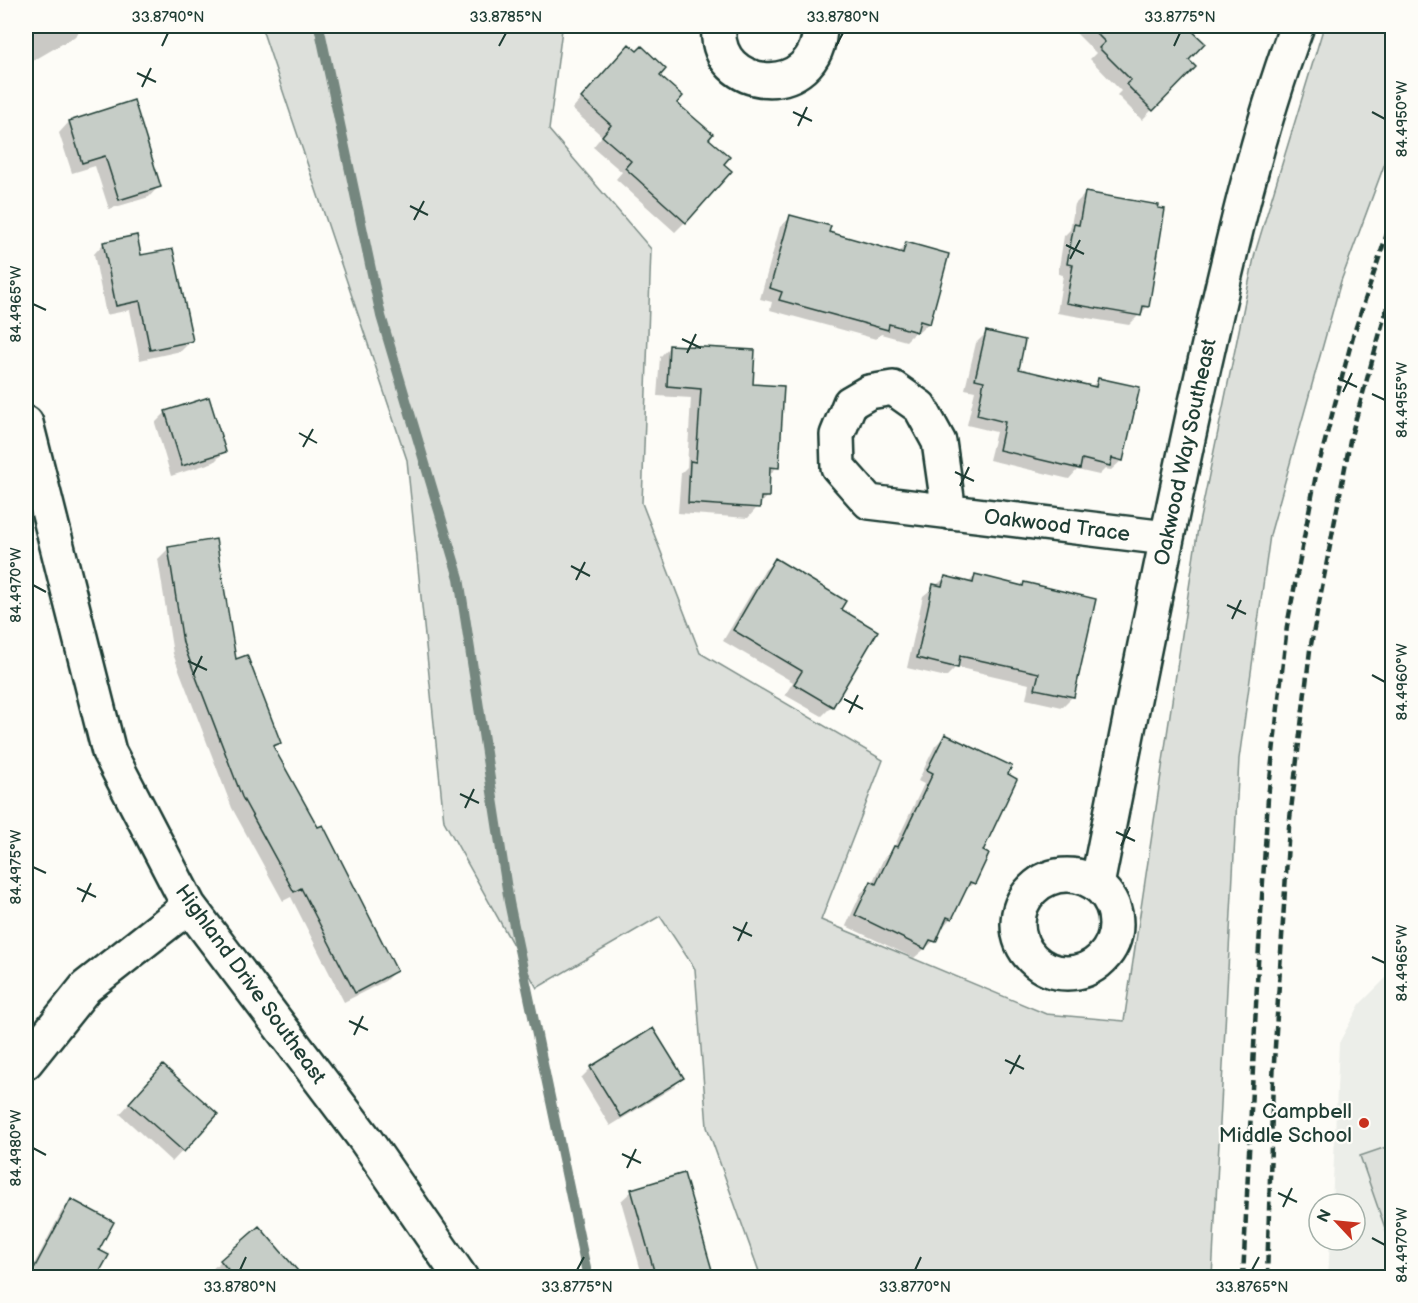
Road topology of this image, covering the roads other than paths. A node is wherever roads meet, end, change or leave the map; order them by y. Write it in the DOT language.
graph roads {
  1 [pos="719,26"];
  2 [pos="820,26"];
  3 [pos="1297,26"];
  4 [pos="26,423"];
  5 [pos="950,512"];
  6 [pos="1166,538"];
  7 [pos="1097,885"];
  8 [pos="189,906"];
  9 [pos="26,1062"];
  10 [pos="461,1278"];
  1 -- 2 [label="street"];
  3 -- 6 [label="street, Oakwood Way Southeast"];
  4 -- 8 [label="street, Highland Drive Southeast"];
  5 -- 6 [label="street, Oakwood Trace"];
  6 -- 7 [label="street, Oakwood Way Southeast"];
  8 -- 9 [label="street"];
  8 -- 10 [label="street, Highland Drive Southeast"];
}
